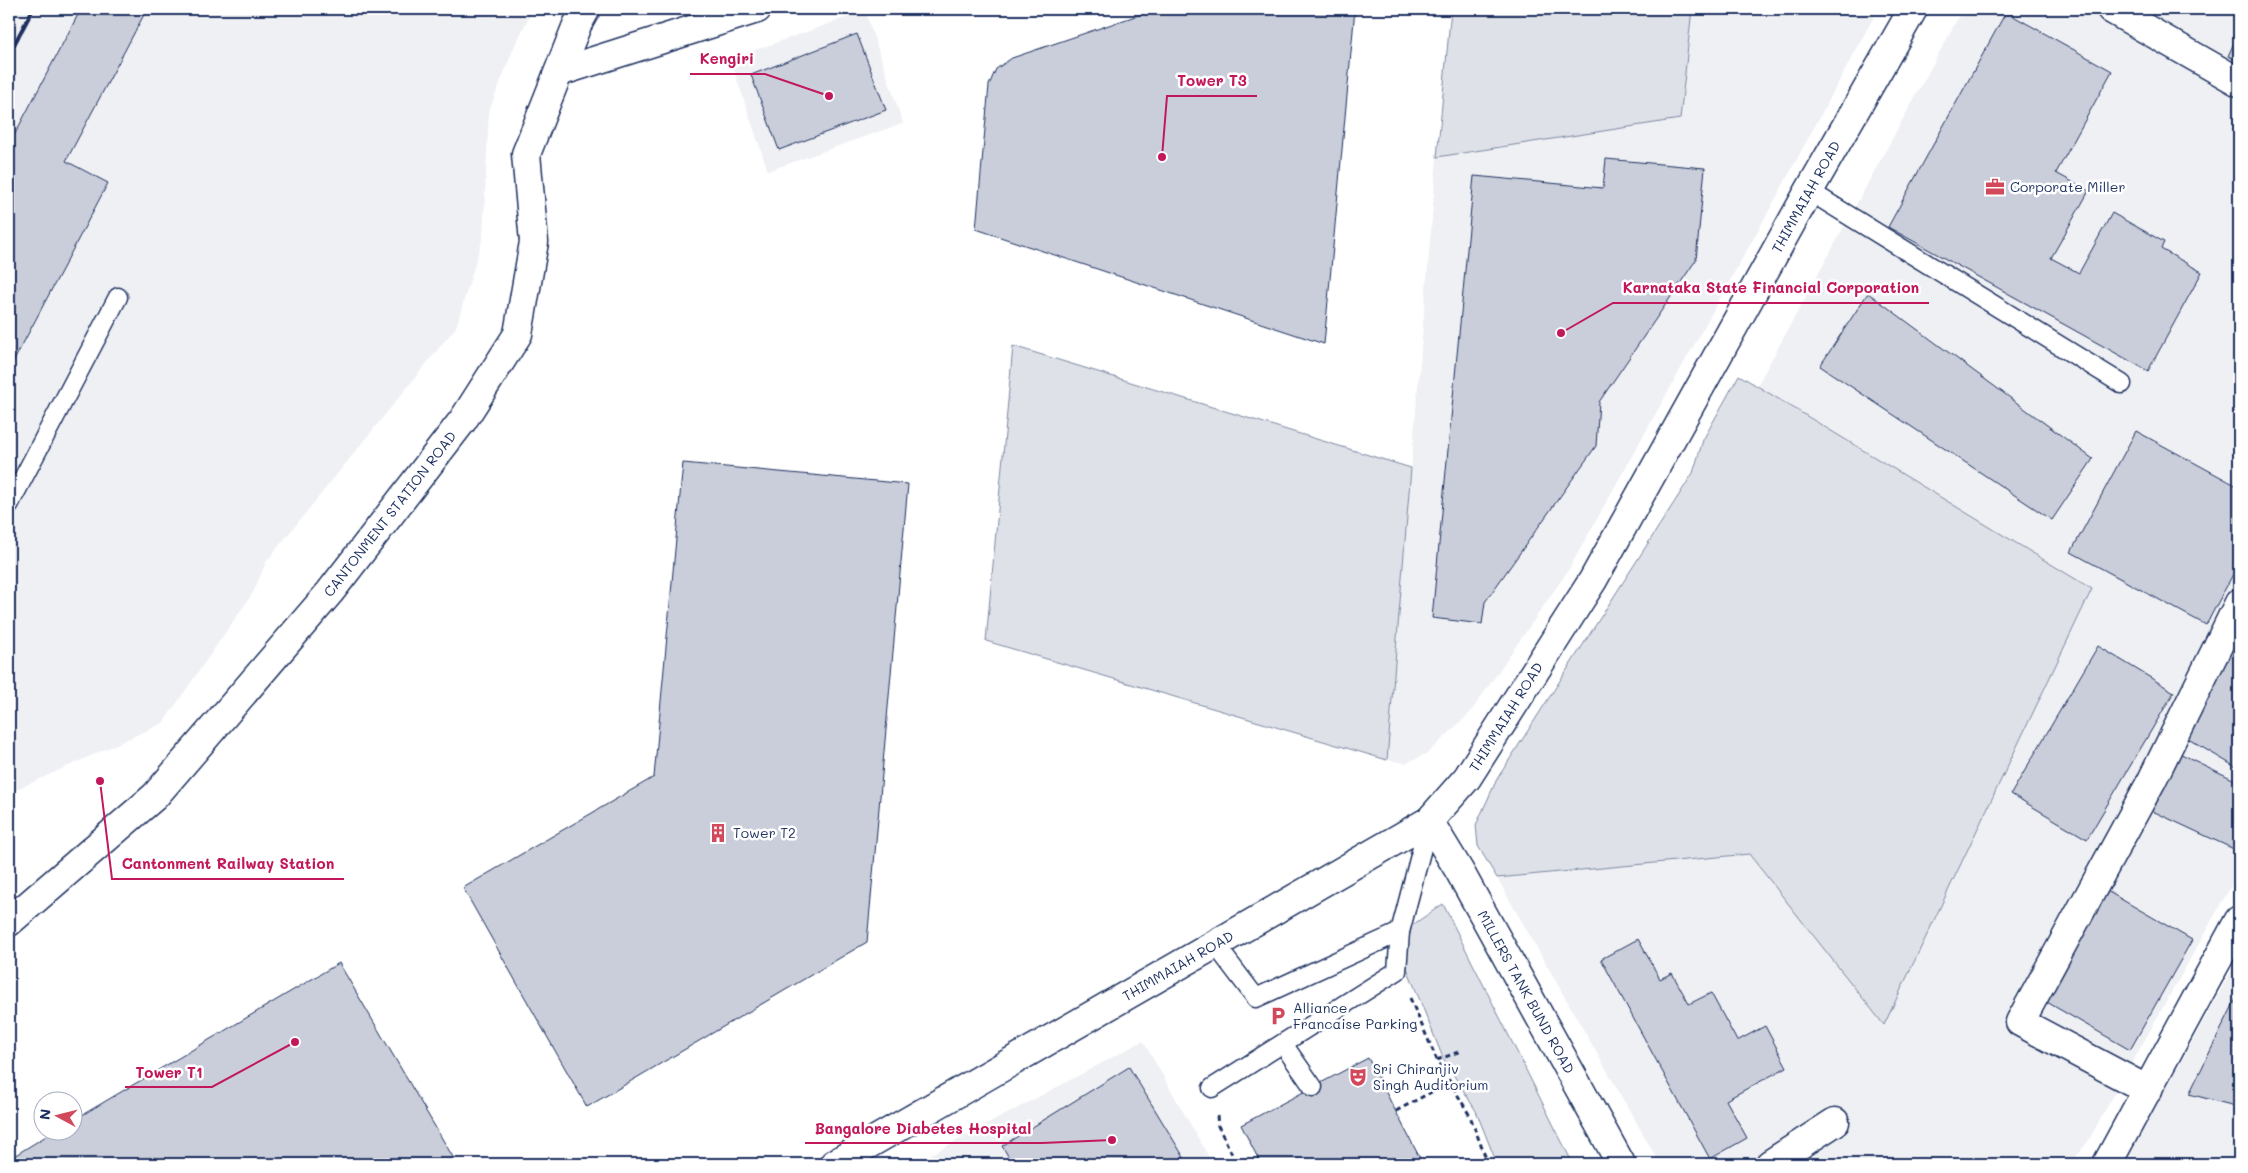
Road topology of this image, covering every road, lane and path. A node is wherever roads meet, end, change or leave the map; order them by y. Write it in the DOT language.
graph roads {
  1 [pos="586,9"];
  2 [pos="757,9"];
  3 [pos="1913,9"];
  4 [pos="2111,9"];
  5 [pos="559,72"];
  6 [pos="2239,82"];
  7 [pos="1809,191"];
  8 [pos="118,297"];
  9 [pos="2122,384"];
  10 [pos="9,504"];
  11 [pos="2239,603"];
  12 [pos="1429,820"];
  13 [pos="2239,920"];
  14 [pos="9,922"];
  15 [pos="1400,932"];
  16 [pos="1214,944"];
  17 [pos="1397,970"];
  18 [pos="1283,1044"];
  19 [pos="1460,1050"];
  20 [pos="1437,1060"];
  21 [pos="1450,1082"];
  22 [pos="1313,1087"];
  23 [pos="1212,1088"];
  24 [pos="2148,1090"];
  25 [pos="1396,1111"];
  26 [pos="1835,1122"];
  27 [pos="834,1164"];
  28 [pos="1237,1164"];
  29 [pos="1488,1164"];
  30 [pos="1621,1164"];
  31 [pos="1770,1164"];
  32 [pos="2107,1164"];
  1 -- 5 [label="street, CANTONMENT STATION ROAD"];
  2 -- 5 [label="street"];
  3 -- 7 [label="street, THIMMAIAH ROAD"];
  4 -- 6 [label="street"];
  5 -- 14 [label="street, CANTONMENT STATION ROAD"];
  7 -- 9 [label="lane"];
  7 -- 12 [label="street, THIMMAIAH ROAD"];
  8 -- 10 [label="lane"];
  11 -- 24 [label="street"];
  12 -- 15 [label="lane"];
  12 -- 16 [label="street, THIMMAIAH ROAD"];
  12 -- 30 [label="street, MILLERS TANK BUND ROAD"];
  13 -- 24 [label="street"];
  15 -- 16 [label="lane"];
  15 -- 17 [label="lane"];
  16 -- 27 [label="street, THIMMAIAH ROAD"];
  17 -- 18 [label="lane"];
  17 -- 20 [label="path"];
  18 -- 22 [label="lane"];
  18 -- 23 [label="lane"];
  19 -- 20 [label="path"];
  20 -- 21 [label="path"];
  21 -- 25 [label="path"];
  21 -- 29 [label="path"];
  23 -- 28 [label="path"];
  24 -- 32 [label="street"];
  26 -- 31 [label="street"];
}
